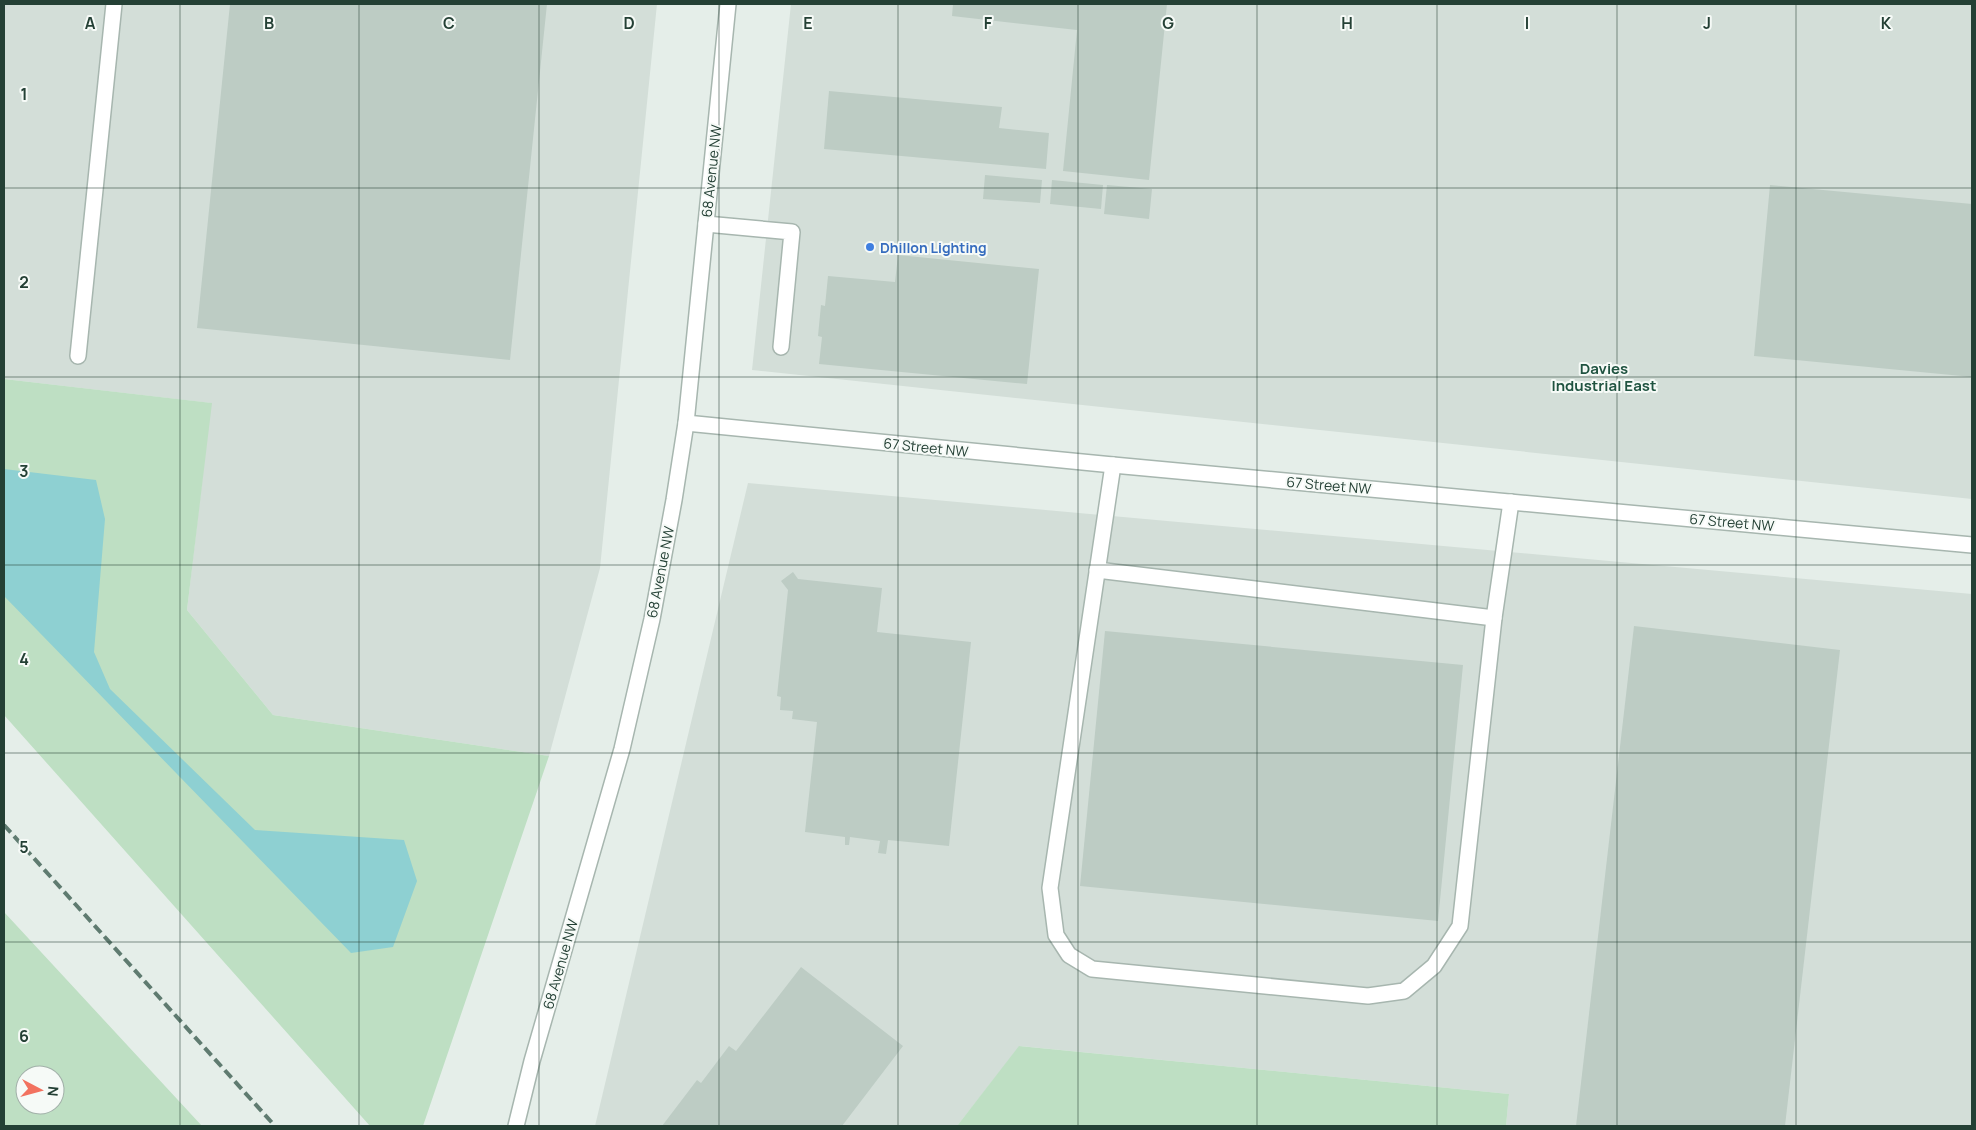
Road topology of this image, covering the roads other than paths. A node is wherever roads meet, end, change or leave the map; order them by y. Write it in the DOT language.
graph roads {
  1 [pos="114,4"];
  2 [pos="728,4"];
  3 [pos="706,224"];
  4 [pos="781,348"];
  5 [pos="78,356"];
  6 [pos="686,423"];
  7 [pos="1113,465"];
  8 [pos="1511,502"];
  9 [pos="1972,545"];
  10 [pos="1098,570"];
  11 [pos="1494,618"];
  12 [pos="516,1126"];
  1 -- 5 [label="street"];
  2 -- 3 [label="street, 68 Avenue NW"];
  3 -- 4 [label="street"];
  3 -- 6 [label="street, 68 Avenue NW"];
  6 -- 7 [label="street, 67 Street NW"];
  6 -- 12 [label="street, 68 Avenue NW"];
  7 -- 8 [label="street, 67 Street NW"];
  7 -- 10 [label="street"];
  8 -- 9 [label="street, 67 Street NW"];
  8 -- 11 [label="street"];
  10 -- 11 [label="street"];
  10 -- 11 [label="street"];
}
